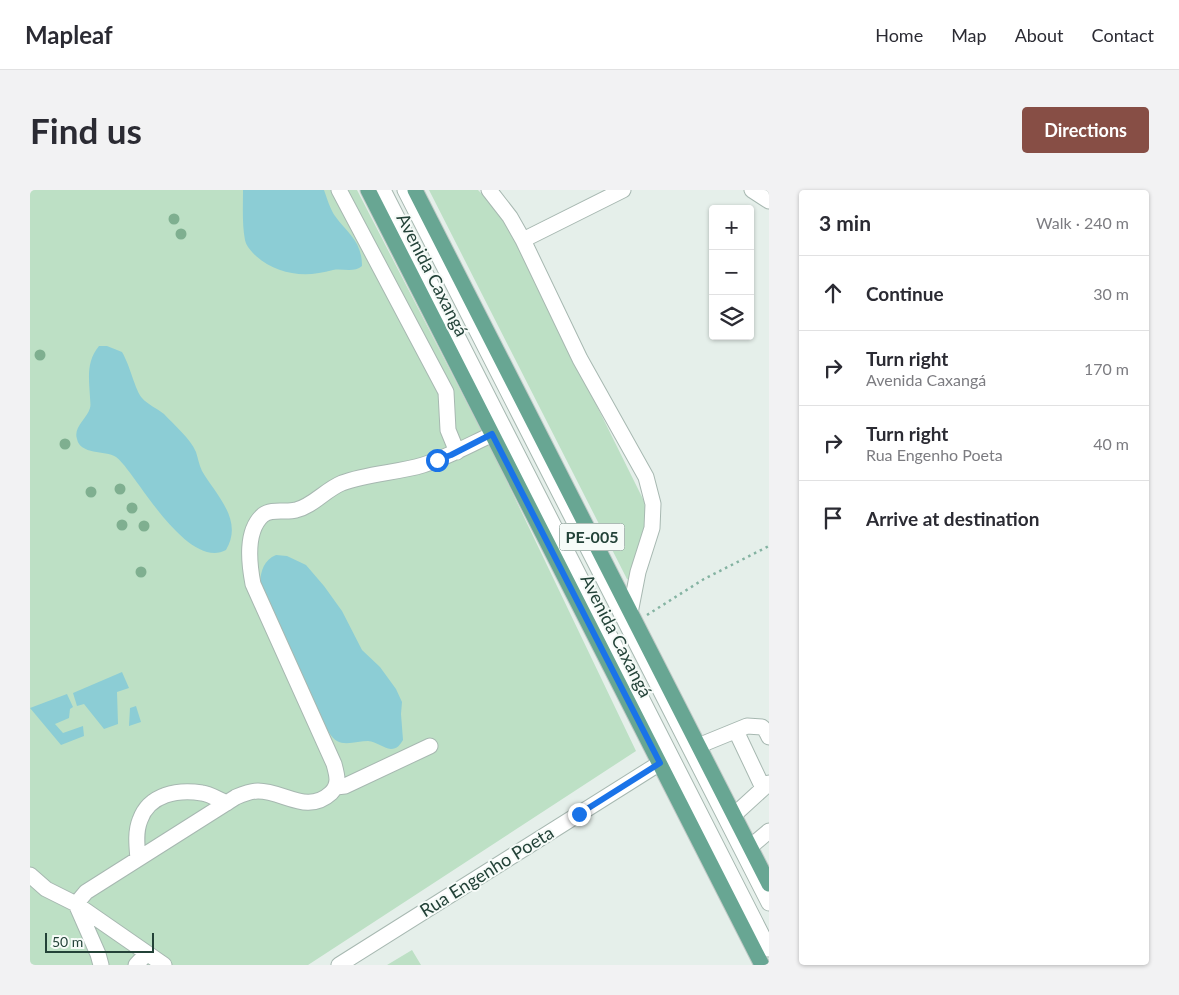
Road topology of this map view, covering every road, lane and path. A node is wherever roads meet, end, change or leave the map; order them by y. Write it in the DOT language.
graph roads {
  1 [pos="339,190"];
  2 [pos="368,190"];
  3 [pos="383,190"];
  4 [pos="405,190"];
  5 [pos="414,190"];
  6 [pos="489,190"];
  7 [pos="623,190"];
  8 [pos="752,190"];
  9 [pos="769,201"];
  10 [pos="523,240"];
  11 [pos="492,434"];
  12 [pos="456,452"];
  13 [pos="769,546"];
  14 [pos="633,617"];
  15 [pos="736,731"];
  16 [pos="769,738"];
  17 [pos="430,746"];
  18 [pos="698,746"];
  19 [pos="660,763"];
  20 [pos="766,786"];
  21 [pos="336,787"];
  22 [pos="227,803"];
  23 [pos="734,815"];
  24 [pos="769,832"];
  25 [pos="750,847"];
  26 [pos="138,859"];
  27 [pos="725,863"];
  28 [pos="30,876"];
  29 [pos="769,884"];
  30 [pos="730,901"];
  31 [pos="769,903"];
  32 [pos="76,904"];
  33 [pos="769,949"];
  34 [pos="147,953"];
  35 [pos="100,965"];
  36 [pos="136,965"];
  37 [pos="164,965"];
  38 [pos="339,965"];
  39 [pos="762,965"];
  1 -- 12 [label="street"];
  2 -- 11 [label="main road, Avenida Caxangá / PE-005"];
  3 -- 27 [label="street"];
  4 -- 31 [label="street"];
  5 -- 14 [label="main road, Avenida Caxangá / PE-005"];
  6 -- 10 [label="street, Avenida Caxangá"];
  7 -- 10 [label="street"];
  8 -- 9 [label="street"];
  10 -- 14 [label="street, Avenida Caxangá"];
  11 -- 12 [label="street"];
  11 -- 19 [label="main road, Avenida Caxangá / PE-005"];
  12 -- 21 [label="street"];
  13 -- 14 [label="path"];
  14 -- 18 [label="main road, Avenida Caxangá / PE-005"];
  15 -- 16 [label="street"];
  15 -- 18 [label="street"];
  15 -- 20 [label="street"];
  17 -- 21 [label="street"];
  18 -- 23 [label="main road, Avenida Caxangá / PE-005"];
  19 -- 30 [label="main road, Avenida Caxangá / PE-005"];
  19 -- 38 [label="street, Rua Engenho Poeta"];
  20 -- 23 [label="street"];
  21 -- 22 [label="street"];
  22 -- 26 [label="street"];
  22 -- 26 [label="street"];
  23 -- 25 [label="main road, Avenida Caxangá / PE-005"];
  24 -- 25 [label="street"];
  25 -- 29 [label="main road, Avenida Caxangá / PE-005"];
  26 -- 32 [label="street"];
  27 -- 30 [label="street"];
  27 -- 33 [label="street"];
  28 -- 32 [label="street"];
  30 -- 39 [label="main road, Avenida Caxangá / PE-005"];
  32 -- 34 [label="street"];
  32 -- 35 [label="street"];
  34 -- 36 [label="street"];
  34 -- 37 [label="street"];
}
